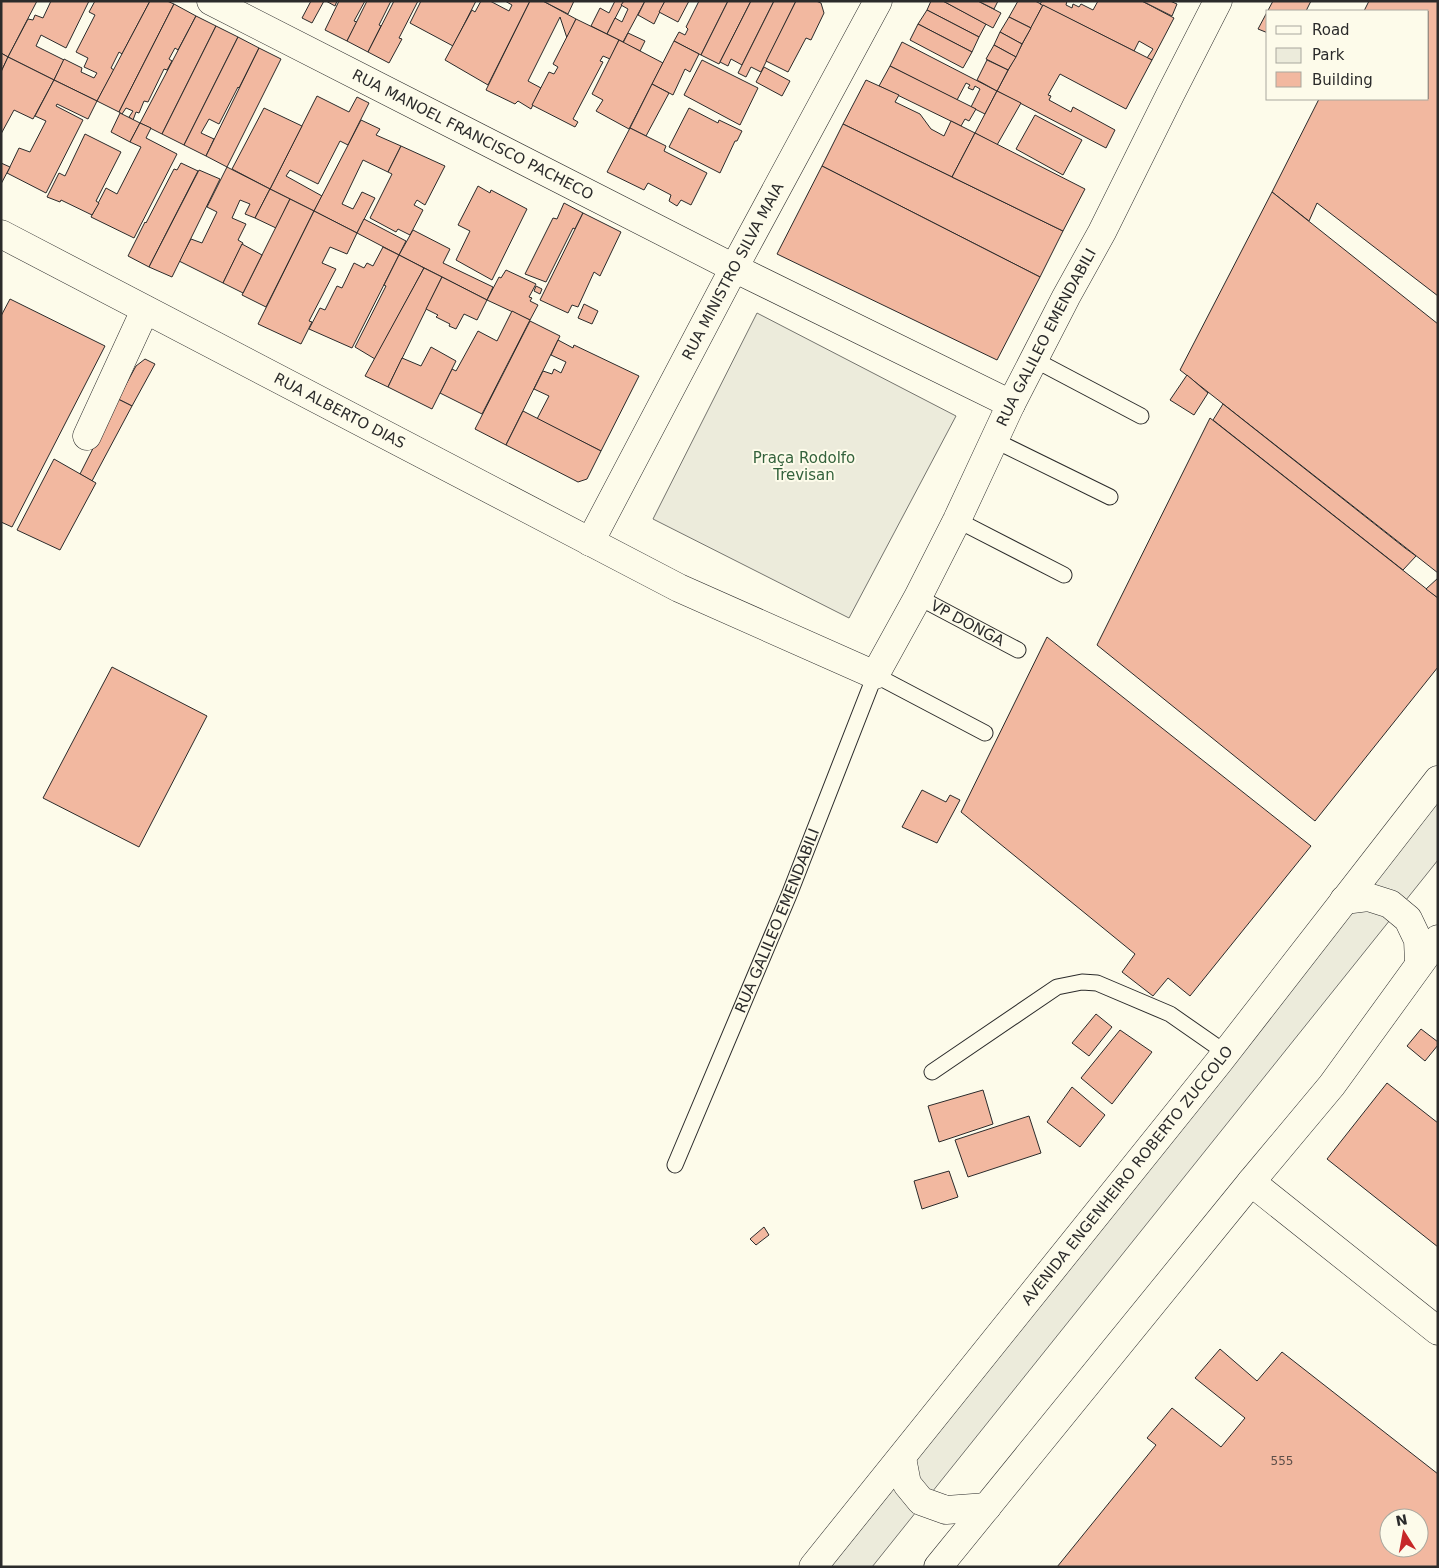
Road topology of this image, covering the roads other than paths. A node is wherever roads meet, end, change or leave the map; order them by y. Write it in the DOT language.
graph roads {
  1 [pos="211,1"];
  2 [pos="1218,1"];
  3 [pos="871,4"];
  4 [pos="1,234"];
  5 [pos="734,268"];
  6 [pos="144,310"];
  7 [pos="1035,360"];
  8 [pos="1011,404"];
  9 [pos="1140,416"];
  10 [pos="87,436"];
  11 [pos="994,440"];
  12 [pos="1110,497"];
  13 [pos="956,520"];
  14 [pos="590,542"];
  15 [pos="1064,575"];
  16 [pos="918,597"];
  17 [pos="1018,650"];
  18 [pos="875,674"];
  19 [pos="985,733"];
  20 [pos="1438,780"];
  21 [pos="1344,900"];
  22 [pos="1438,939"];
  23 [pos="1419,963"];
  24 [pos="1226,1053"];
  25 [pos="932,1072"];
  26 [pos="675,1165"];
  27 [pos="1251,1182"];
  28 [pos="1438,1331"];
  29 [pos="902,1458"];
  30 [pos="987,1507"];
  31 [pos="814,1567"];
  32 [pos="938,1567"];
  1 -- 5 [label="street, RUA MANOEL FRANCISCO PACHECO"];
  2 -- 7 [label="street, RUA GALILEO EMENDABILI"];
  3 -- 5 [label="street, RUA MINISTRO SILVA MAIA"];
  4 -- 6 [label="street, RUA ALBERTO DIAS"];
  5 -- 8 [label="street, RUA MANOEL FRANCISCO PACHECO"];
  5 -- 14 [label="street, RUA MINISTRO SILVA MAIA"];
  6 -- 10 [label="street"];
  6 -- 14 [label="street, RUA ALBERTO DIAS"];
  7 -- 8 [label="street, RUA GALILEO EMENDABILI"];
  7 -- 9 [label="lane"];
  8 -- 11 [label="street, RUA GALILEO EMENDABILI"];
  11 -- 12 [label="lane"];
  11 -- 13 [label="street, RUA GALILEO EMENDABILI"];
  13 -- 15 [label="lane"];
  13 -- 16 [label="street, RUA GALILEO EMENDABILI"];
  14 -- 18 [label="street, RUA ALBERTO DIAS"];
  16 -- 17 [label="lane, VP DONGA"];
  16 -- 18 [label="street, RUA GALILEO EMENDABILI"];
  18 -- 19 [label="lane"];
  18 -- 26 [label="lane, RUA GALILEO EMENDABILI"];
  20 -- 21 [label="street, AVENIDA ENGENHEIRO ROBERTO ZUCCOLO"];
  21 -- 23 [label="street"];
  21 -- 24 [label="street, AVENIDA ENGENHEIRO ROBERTO ZUCCOLO"];
  22 -- 23 [label="street"];
  23 -- 27 [label="street"];
  24 -- 25 [label="lane"];
  24 -- 29 [label="street, AVENIDA ENGENHEIRO ROBERTO ZUCCOLO"];
  27 -- 28 [label="street"];
  27 -- 30 [label="street"];
  29 -- 30 [label="street"];
  29 -- 31 [label="street, AVENIDA ENGENHEIRO ROBERTO ZUCCOLO"];
  30 -- 32 [label="street"];
}
